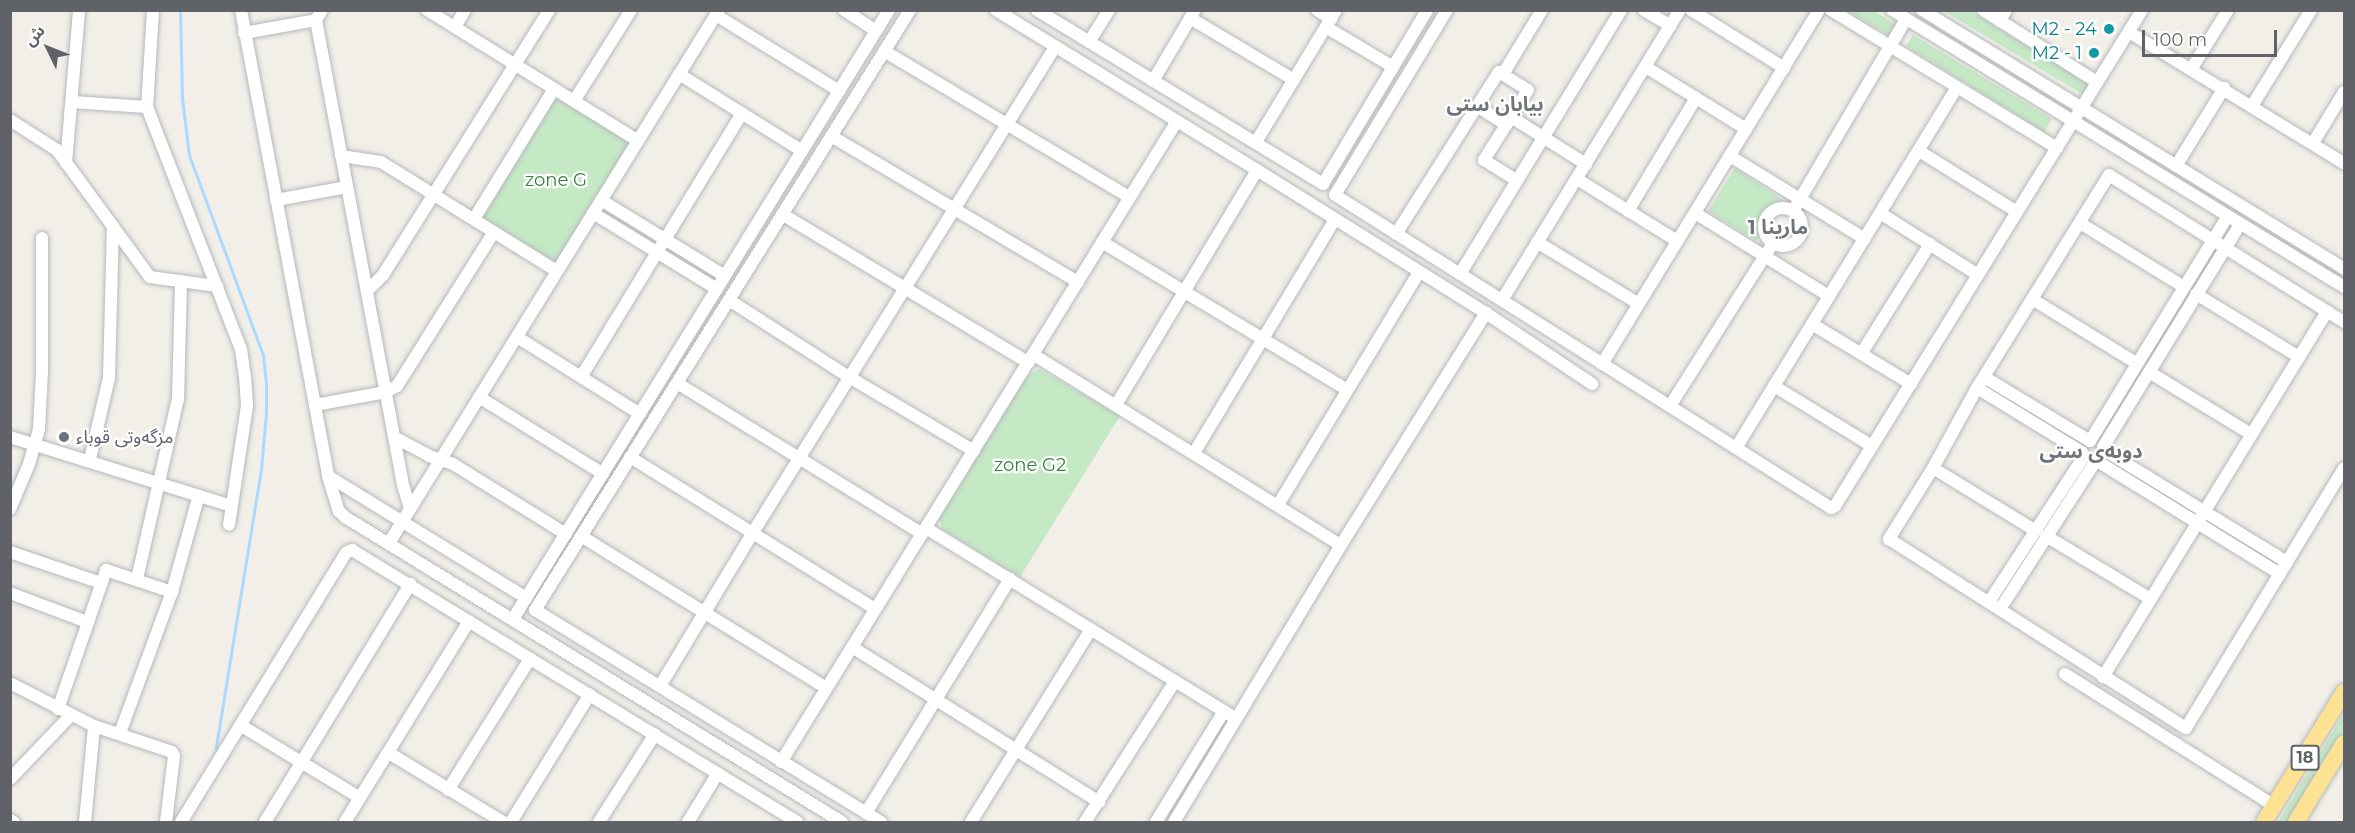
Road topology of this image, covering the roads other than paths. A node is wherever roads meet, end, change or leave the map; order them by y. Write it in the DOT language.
graph roads {
  1 [pos="79,10"];
  2 [pos="153,10"];
  3 [pos="241,10"];
  4 [pos="427,10"];
  5 [pos="465,10"];
  6 [pos="549,10"];
  7 [pos="631,10"];
  8 [pos="844,10"];
  9 [pos="889,10"];
  10 [pos="910,10"];
  11 [pos="996,10"];
  12 [pos="1037,10"];
  13 [pos="1109,10"];
  14 [pos="1317,10"];
  15 [pos="1427,10"];
  16 [pos="1448,10"];
  17 [pos="1542,10"];
  18 [pos="1621,10"];
  19 [pos="1644,10"];
  20 [pos="1680,10"];
  21 [pos="1691,10"];
  22 [pos="1819,10"];
  23 [pos="1831,10"];
  24 [pos="1892,10"];
  25 [pos="1922,10"];
  26 [pos="1983,10"];
  27 [pos="2228,10"];
  28 [pos="2311,10"];
  29 [pos="717,13"];
  30 [pos="2136,13"];
  31 [pos="1193,14"];
  32 [pos="319,15"];
  33 [pos="2003,16"];
  34 [pos="1331,19"];
  35 [pos="1906,19"];
  36 [pos="1671,26"];
  37 [pos="455,27"];
  38 [pos="876,31"];
  39 [pos="2129,32"];
  40 [pos="244,33"];
  41 [pos="1089,42"];
  42 [pos="1055,46"];
  43 [pos="1890,46"];
  44 [pos="884,51"];
  45 [pos="515,64"];
  46 [pos="1393,67"];
  47 [pos="1646,67"];
  48 [pos="1784,68"];
  49 [pos="2192,69"];
  50 [pos="679,74"];
  51 [pos="1503,74"];
  52 [pos="1294,80"];
  53 [pos="1153,81"];
  54 [pos="2097,82"];
  55 [pos="555,88"];
  56 [pos="1957,88"];
  57 [pos="2224,88"];
  58 [pos="839,90"];
  59 [pos="2344,92"];
  60 [pos="1696,98"];
  61 [pos="574,101"];
  62 [pos="72,102"];
  63 [pos="1477,106"];
  64 [pos="2252,106"];
  65 [pos="147,108"];
  66 [pos="2081,108"];
  67 [pos="742,113"];
  68 [pos="10,120"];
  69 [pos="1177,121"];
  70 [pos="1508,121"];
  71 [pos="2073,121"];
  72 [pos="1005,124"];
  73 [pos="1746,129"];
  74 [pos="831,136"];
  75 [pos="1543,137"];
  76 [pos="638,141"];
  77 [pos="1256,142"];
  78 [pos="2313,143"];
  79 [pos="2056,148"];
  80 [pos="802,151"];
  81 [pos="1919,151"];
  82 [pos="341,156"];
  83 [pos="1730,156"];
  84 [pos="66,163"];
  85 [pos="2344,163"];
  86 [pos="1586,164"];
  87 [pos="2176,166"];
  88 [pos="1257,170"];
  89 [pos="2188,174"];
  90 [pos="1576,179"];
  91 [pos="1517,181"];
  92 [pos="347,187"];
  93 [pos="2180,188"];
  94 [pos="434,195"];
  95 [pos="1129,197"];
  96 [pos="276,200"];
  97 [pos="601,200"];
  98 [pos="1799,200"];
  99 [pos="955,207"];
  100 [pos="1628,211"];
  101 [pos="1793,211"];
  102 [pos="2017,212"];
  103 [pos="593,213"];
  104 [pos="1695,213"];
  105 [pos="1880,213"];
  106 [pos="782,214"];
  107 [pos="2228,216"];
  108 [pos="474,219"];
  109 [pos="1335,219"];
  110 [pos="2080,223"];
  111 [pos="2240,224"];
  112 [pos="113,226"];
  113 [pos="494,232"];
  114 [pos="1396,234"];
  115 [pos="42,238"];
  116 [pos="1865,238"];
  117 [pos="665,239"];
  118 [pos="2213,241"];
  119 [pos="1102,242"];
  120 [pos="1538,242"];
  121 [pos="1677,242"];
  122 [pos="1773,243"];
  123 [pos="1930,244"];
  124 [pos="2225,248"];
  125 [pos="657,252"];
  126 [pos="1765,256"];
  127 [pos="2344,269"];
  128 [pos="557,271"];
  129 [pos="1419,272"];
  130 [pos="1460,274"];
  131 [pos="1978,275"];
  132 [pos="724,276"];
  133 [pos="181,281"];
  134 [pos="1078,282"];
  135 [pos="217,286"];
  136 [pos="2184,287"];
  137 [pos="2344,287"];
  138 [pos="905,288"];
  139 [pos="717,289"];
  140 [pos="367,291"];
  141 [pos="1184,291"];
  142 [pos="2196,294"];
  143 [pos="1829,296"];
  144 [pos="2032,299"];
  145 [pos="729,300"];
  146 [pos="1502,300"];
  147 [pos="1639,304"];
  148 [pos="2169,311"];
  149 [pos="2327,311"];
  150 [pos="1486,314"];
  151 [pos="2181,318"];
  152 [pos="2344,322"];
  153 [pos="1812,324"];
  154 [pos="517,337"];
  155 [pos="1263,339"];
  156 [pos="1861,354"];
  157 [pos="2299,357"];
  158 [pos="1032,359"];
  159 [pos="2136,363"];
  160 [pos="1602,364"];
  161 [pos="2149,372"];
  162 [pos="581,377"];
  163 [pos="849,377"];
  164 [pos="677,383"];
  165 [pos="1981,383"];
  166 [pos="1592,384"];
  167 [pos="1911,384"];
  168 [pos="1774,386"];
  169 [pos="1347,390"];
  170 [pos="386,392"];
  171 [pos="479,397"];
  172 [pos="315,405"];
  173 [pos="1116,405"];
  174 [pos="1670,406"];
  175 [pos="640,414"];
  176 [pos="2252,434"];
  177 [pos="10,436"];
  178 [pos="394,437"];
  179 [pos="2090,441"];
  180 [pos="37,443"];
  181 [pos="1872,446"];
  182 [pos="1736,448"];
  183 [pos="974,451"];
  184 [pos="1194,453"];
  185 [pos="2094,455"];
  186 [pos="630,457"];
  187 [pos="90,459"];
  188 [pos="798,459"];
  189 [pos="440,460"];
  190 [pos="1933,468"];
  191 [pos="2344,468"];
  192 [pos="603,474"];
  193 [pos="328,476"];
  194 [pos="160,485"];
  195 [pos="198,498"];
  196 [pos="1278,505"];
  197 [pos="232,506"];
  198 [pos="10,509"];
  199 [pos="410,509"];
  200 [pos="2204,512"];
  201 [pos="402,522"];
  202 [pos="2197,524"];
  203 [pos="229,525"];
  204 [pos="2034,530"];
  205 [pos="924,531"];
  206 [pos="566,534"];
  207 [pos="752,534"];
  208 [pos="2046,536"];
  209 [pos="581,537"];
  210 [pos="389,543"];
  211 [pos="1341,545"];
  212 [pos="10,552"];
  213 [pos="2287,562"];
  214 [pos="2280,574"];
  215 [pos="137,579"];
  216 [pos="1010,579"];
  217 [pos="101,583"];
  218 [pos="410,584"];
  219 [pos="172,592"];
  220 [pos="10,593"];
  221 [pos="526,598"];
  222 [pos="2151,599"];
  223 [pos="1994,606"];
  224 [pos="875,609"];
  225 [pos="704,612"];
  226 [pos="513,619"];
  227 [pos="469,621"];
  228 [pos="87,622"];
  229 [pos="1091,629"];
  230 [pos="852,647"];
  231 [pos="531,659"];
  232 [pos="2065,674"];
  233 [pos="2103,677"];
  234 [pos="1175,681"];
  235 [pos="10,683"];
  236 [pos="660,686"];
  237 [pos="826,688"];
  238 [pos="2344,692"];
  239 [pos="590,694"];
  240 [pos="937,700"];
  241 [pos="58,709"];
  242 [pos="1224,711"];
  243 [pos="71,715"];
  244 [pos="1236,719"];
  245 [pos="240,725"];
  246 [pos="94,726"];
  247 [pos="120,733"];
  248 [pos="655,734"];
  249 [pos="2344,742"];
  250 [pos="1016,750"];
  251 [pos="389,753"];
  252 [pos="781,762"];
  253 [pos="302,763"];
  254 [pos="718,773"];
  255 [pos="10,779"];
  256 [pos="448,790"];
  257 [pos="360,798"];
  258 [pos="1099,802"];
  259 [pos="2276,807"];
  260 [pos="778,811"];
  261 [pos="866,813"];
  262 [pos="85,822"];
  263 [pos="166,822"];
  264 [pos="181,822"];
  265 [pos="265,822"];
  266 [pos="345,822"];
  267 [pos="502,822"];
  268 [pos="511,822"];
  269 [pos="599,822"];
  270 [pos="688,822"];
  271 [pos="771,822"];
  272 [pos="797,822"];
  273 [pos="842,822"];
  274 [pos="881,822"];
  275 [pos="971,822"];
  276 [pos="1085,822"];
  277 [pos="1156,822"];
  278 [pos="1174,822"];
  279 [pos="2264,822"];
  280 [pos="2296,822"];
  1 -- 62 [label="street"];
  2 -- 65 [label="street"];
  3 -- 40 [label="street"];
  4 -- 37 [label="street"];
  5 -- 37 [label="street"];
  6 -- 45 [label="street"];
  7 -- 61 [label="street"];
  8 -- 38 [label="street"];
  9 -- 38 [label="street"];
  10 -- 44 [label="street"];
  11 -- 42 [label="street"];
  12 -- 41 [label="street"];
  13 -- 41 [label="street"];
  14 -- 34 [label="street"];
  15 -- 46 [label="street"];
  16 -- 114 [label="street"];
  17 -- 51 [label="street"];
  18 -- 75 [label="street"];
  19 -- 36 [label="street"];
  20 -- 36 [label="street"];
  21 -- 48 [label="street"];
  22 -- 48 [label="street"];
  23 -- 43 [label="street"];
  24 -- 35 [label="street"];
  25 -- 66 [label="street"];
  26 -- 33 [label="street"];
  27 -- 49 [label="street"];
  28 -- 64 [label="street"];
  29 -- 50 [label="street"];
  29 -- 58 [label="street"];
  30 -- 39 [label="street"];
  31 -- 52 [label="street"];
  31 -- 53 [label="street"];
  32 -- 40 [label="street"];
  32 -- 82 [label="street"];
  33 -- 54 [label="street"];
  34 -- 46 [label="street"];
  34 -- 52 [label="street"];
  35 -- 43 [label="street"];
  35 -- 71 [label="street"];
  36 -- 47 [label="street"];
  37 -- 45 [label="street"];
  38 -- 58 [label="street"];
  39 -- 49 [label="street"];
  39 -- 54 [label="street"];
  40 -- 96 [label="street"];
  41 -- 53 [label="street"];
  42 -- 69 [label="street"];
  42 -- 72 [label="street"];
  43 -- 56 [label="street"];
  43 -- 98 [label="street"];
  44 -- 72 [label="street"];
  44 -- 74 [label="street"];
  45 -- 55 [label="street"];
  45 -- 94 [label="street"];
  46 -- 77 [label="street"];
  47 -- 60 [label="street"];
  47 -- 86 [label="street"];
  48 -- 73 [label="street"];
  49 -- 57 [label="street"];
  50 -- 67 [label="street"];
  50 -- 76 [label="street"];
  51 -- 63 [label="street"];
  51 -- 70 [label="street"];
  52 -- 77 [label="street"];
  53 -- 77 [label="street"];
  54 -- 66 [label="street"];
  55 -- 61 [label="street"];
  55 -- 108 [label="street"];
  56 -- 79 [label="street"];
  56 -- 81 [label="street"];
  57 -- 64 [label="street"];
  57 -- 87 [label="street"];
  58 -- 80 [label="street"];
  59 -- 78 [label="street"];
  60 -- 73 [label="street"];
  60 -- 100 [label="street"];
  61 -- 76 [label="street"];
  62 -- 65 [label="street"];
  62 -- 84 [label="street"];
  63 -- 70 [label="street"];
  63 -- 114 [label="street"];
  64 -- 78 [label="street"];
  65 -- 135 [label="street"];
  66 -- 71 [label="street"];
  66 -- 87 [label="street"];
  67 -- 80 [label="street"];
  67 -- 117 [label="street"];
  68 -- 84 [label="street"];
  69 -- 88 [label="street"];
  69 -- 95 [label="street"];
  70 -- 75 [label="street"];
  70 -- 91 [label="street"];
  71 -- 79 [label="street"];
  71 -- 93 [label="street"];
  72 -- 95 [label="street"];
  72 -- 99 [label="street"];
  73 -- 83 [label="street"];
  74 -- 99 [label="street"];
  74 -- 106 [label="street"];
  75 -- 86 [label="street"];
  75 -- 91 [label="street"];
  76 -- 97 [label="street"];
  78 -- 85 [label="street"];
  79 -- 102 [label="street"];
  80 -- 132 [label="street"];
  81 -- 102 [label="street"];
  81 -- 105 [label="street"];
  82 -- 92 [label="street"];
  82 -- 94 [label="street"];
  83 -- 98 [label="street"];
  83 -- 104 [label="street"];
  84 -- 112 [label="street"];
  86 -- 90 [label="street"];
  87 -- 89 [label="street"];
  88 -- 109 [label="street"];
  88 -- 141 [label="street"];
  89 -- 93 [label="street"];
  89 -- 127 [label="street"];
  90 -- 100 [label="street"];
  90 -- 120 [label="street"];
  91 -- 130 [label="street"];
  92 -- 96 [label="street"];
  92 -- 140 [label="street"];
  93 -- 107 [label="street"];
  94 -- 108 [label="street"];
  94 -- 140 [label="street"];
  95 -- 119 [label="street"];
  96 -- 172 [label="street"];
  97 -- 103 [label="street"];
  97 -- 117 [label="street"];
  98 -- 101 [label="street"];
  98 -- 116 [label="street"];
  99 -- 134 [label="street"];
  99 -- 138 [label="street"];
  100 -- 121 [label="street"];
  101 -- 122 [label="street"];
  101 -- 122 [label="street"];
  102 -- 131 [label="street"];
  103 -- 125 [label="street"];
  103 -- 128 [label="street"];
  104 -- 121 [label="street"];
  104 -- 126 [label="street"];
  105 -- 116 [label="street"];
  105 -- 123 [label="street"];
  106 -- 138 [label="street"];
  106 -- 145 [label="street"];
  107 -- 111 [label="street"];
  107 -- 118 [label="street"];
  108 -- 113 [label="street"];
  109 -- 129 [label="street"];
  109 -- 155 [label="street"];
  110 -- 118 [label="street"];
  110 -- 136 [label="street"];
  110 -- 144 [label="street"];
  111 -- 124 [label="street"];
  111 -- 137 [label="street"];
  112 -- 133 [label="street"];
  112 -- 187 [label="street"];
  113 -- 128 [label="street"];
  113 -- 170 [label="street"];
  114 -- 130 [label="street"];
  115 -- 180 [label="street"];
  116 -- 143 [label="street"];
  117 -- 125 [label="street"];
  117 -- 132 [label="street"];
  118 -- 124 [label="street"];
  118 -- 136 [label="street"];
  119 -- 134 [label="street"];
  119 -- 141 [label="street"];
  120 -- 146 [label="street"];
  120 -- 147 [label="street"];
  121 -- 147 [label="street"];
  122 -- 126 [label="street"];
  123 -- 131 [label="street"];
  123 -- 156 [label="street"];
  124 -- 142 [label="street"];
  124 -- 149 [label="street"];
  125 -- 139 [label="street"];
  125 -- 162 [label="street"];
  126 -- 143 [label="street"];
  126 -- 174 [label="street"];
  128 -- 154 [label="street"];
  129 -- 150 [label="street"];
  129 -- 169 [label="street"];
  130 -- 146 [label="street"];
  131 -- 167 [label="street"];
  132 -- 139 [label="street"];
  133 -- 135 [label="street"];
  133 -- 194 [label="street"];
  134 -- 158 [label="street"];
  135 -- 197 [label="street"];
  136 -- 148 [label="street"];
  138 -- 158 [label="street"];
  138 -- 163 [label="street"];
  139 -- 175 [label="street"];
  140 -- 170 [label="street"];
  141 -- 155 [label="street"];
  141 -- 173 [label="street"];
  142 -- 151 [label="street"];
  142 -- 157 [label="street"];
  143 -- 153 [label="street"];
  144 -- 159 [label="street"];
  144 -- 165 [label="street"];
  145 -- 163 [label="street"];
  145 -- 164 [label="street"];
  146 -- 160 [label="street"];
  147 -- 160 [label="street"];
  148 -- 151 [label="street"];
  148 -- 159 [label="street"];
  149 -- 152 [label="street"];
  149 -- 157 [label="street"];
  150 -- 166 [label="street"];
  150 -- 211 [label="street"];
  151 -- 161 [label="street"];
  153 -- 156 [label="street"];
  153 -- 168 [label="street"];
  154 -- 162 [label="street"];
  154 -- 171 [label="street"];
  155 -- 169 [label="street"];
  155 -- 184 [label="street"];
  156 -- 167 [label="street"];
  157 -- 176 [label="street"];
  158 -- 173 [label="street"];
  158 -- 183 [label="street"];
  159 -- 179 [label="street"];
  160 -- 174 [label="street"];
  161 -- 176 [label="street"];
  161 -- 185 [label="street"];
  162 -- 175 [label="street"];
  163 -- 183 [label="street"];
  163 -- 188 [label="street"];
  164 -- 186 [label="street"];
  164 -- 188 [label="street"];
  165 -- 179 [label="street"];
  165 -- 185 [label="street"];
  165 -- 190 [label="street"];
  167 -- 181 [label="street"];
  168 -- 181 [label="street"];
  168 -- 182 [label="street"];
  169 -- 196 [label="street"];
  170 -- 172 [label="street"];
  170 -- 178 [label="street"];
  171 -- 189 [label="street"];
  171 -- 192 [label="street"];
  172 -- 193 [label="street"];
  173 -- 184 [label="street"];
  174 -- 182 [label="street"];
  175 -- 192 [label="street"];
  176 -- 200 [label="street"];
  177 -- 180 [label="street"];
  178 -- 189 [label="street"];
  178 -- 199 [label="street"];
  179 -- 185 [label="street"];
  180 -- 187 [label="street"];
  180 -- 198 [label="street"];
  181 -- 182 [label="street"];
  183 -- 205 [label="street"];
  184 -- 196 [label="street"];
  185 -- 200 [label="street"];
  185 -- 202 [label="street"];
  185 -- 204 [label="street"];
  185 -- 208 [label="street"];
  186 -- 207 [label="street"];
  186 -- 209 [label="street"];
  187 -- 194 [label="street"];
  188 -- 205 [label="street"];
  188 -- 207 [label="street"];
  189 -- 199 [label="street"];
  189 -- 206 [label="street"];
  190 -- 204 [label="street"];
  190 -- 223 [label="street"];
  191 -- 213 [label="street"];
  192 -- 206 [label="street"];
  193 -- 201 [label="street"];
  193 -- 210 [label="street"];
  194 -- 195 [label="street"];
  194 -- 215 [label="street"];
  195 -- 197 [label="street"];
  195 -- 219 [label="street"];
  196 -- 211 [label="street"];
  197 -- 203 [label="street"];
  199 -- 201 [label="street"];
  200 -- 202 [label="street"];
  200 -- 213 [label="street"];
  201 -- 210 [label="street"];
  201 -- 221 [label="street"];
  202 -- 214 [label="street"];
  202 -- 222 [label="street"];
  204 -- 223 [label="street"];
  205 -- 216 [label="street"];
  205 -- 224 [label="street"];
  206 -- 221 [label="street"];
  207 -- 224 [label="street"];
  207 -- 225 [label="street"];
  208 -- 222 [label="street"];
  208 -- 223 [label="street"];
  209 -- 225 [label="street"];
  209 -- 236 [label="street"];
  210 -- 226 [label="street"];
  211 -- 244 [label="street"];
  212 -- 217 [label="street"];
  213 -- 214 [label="street"];
  214 -- 233 [label="street"];
  215 -- 217 [label="street"];
  215 -- 219 [label="street"];
  216 -- 229 [label="street"];
  216 -- 240 [label="street"];
  217 -- 228 [label="street"];
  218 -- 227 [label="street"];
  218 -- 245 [label="street"];
  218 -- 253 [label="street"];
  219 -- 247 [label="street"];
  220 -- 228 [label="street"];
  221 -- 226 [label="street"];
  222 -- 233 [label="street"];
  223 -- 233 [label="street"];
  224 -- 230 [label="street"];
  225 -- 236 [label="street"];
  225 -- 237 [label="street"];
  226 -- 273 [label="street"];
  227 -- 231 [label="street"];
  227 -- 251 [label="street"];
  228 -- 241 [label="street"];
  229 -- 234 [label="street"];
  229 -- 250 [label="street"];
  230 -- 237 [label="street"];
  230 -- 240 [label="street"];
  231 -- 239 [label="street"];
  231 -- 256 [label="street"];
  232 -- 259 [label="street"];
  234 -- 242 [label="street"];
  234 -- 258 [label="street"];
  235 -- 241 [label="street"];
  236 -- 252 [label="street"];
  237 -- 252 [label="street"];
  238 -- 259 [label="highway, 18"];
  239 -- 248 [label="street"];
  239 -- 268 [label="street"];
  240 -- 250 [label="street"];
  240 -- 261 [label="street"];
  241 -- 243 [label="street"];
  242 -- 244 [label="street"];
  242 -- 277 [label="street"];
  243 -- 246 [label="street"];
  243 -- 255 [label="street"];
  244 -- 278 [label="street"];
  245 -- 253 [label="street"];
  245 -- 264 [label="street"];
  246 -- 247 [label="street"];
  246 -- 262 [label="street"];
  247 -- 263 [label="street"];
  248 -- 254 [label="street"];
  248 -- 269 [label="street"];
  249 -- 280 [label="highway, 18"];
  250 -- 258 [label="street"];
  250 -- 275 [label="street"];
  251 -- 256 [label="street"];
  251 -- 257 [label="street"];
  252 -- 261 [label="street"];
  253 -- 257 [label="street"];
  253 -- 265 [label="street"];
  254 -- 260 [label="street"];
  254 -- 270 [label="street"];
  256 -- 267 [label="street"];
  257 -- 266 [label="street"];
  258 -- 276 [label="street"];
  259 -- 279 [label="highway, 18"];
  260 -- 271 [label="street"];
  260 -- 272 [label="street"];
  261 -- 274 [label="street"];
}
